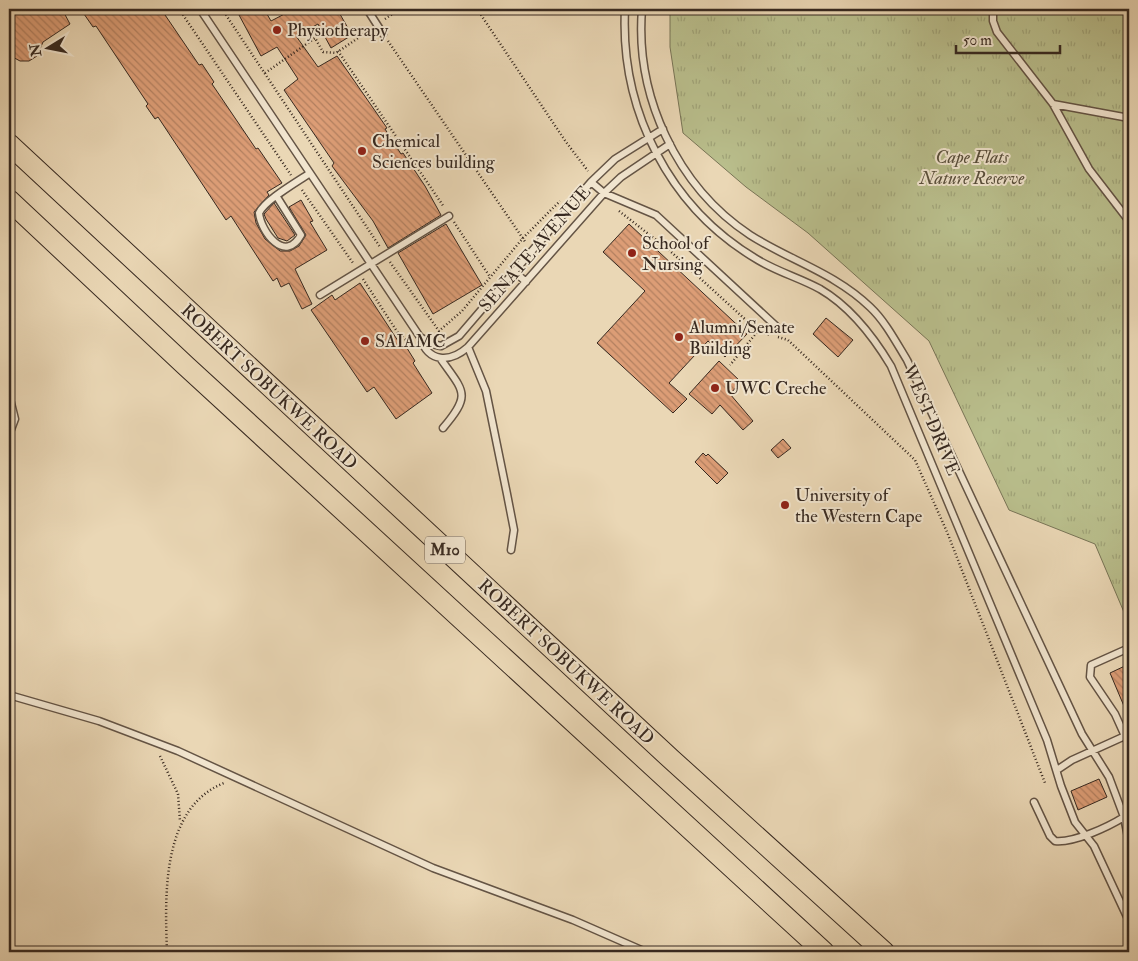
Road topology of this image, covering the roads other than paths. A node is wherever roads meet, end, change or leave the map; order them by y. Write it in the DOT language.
graph roads {
  1 [pos="200,9"];
  2 [pos="367,9"];
  3 [pos="625,9"];
  4 [pos="642,9"];
  5 [pos="992,9"];
  6 [pos="383,34"];
  7 [pos="1053,104"];
  8 [pos="1129,118"];
  9 [pos="662,129"];
  10 [pos="648,138"];
  11 [pos="9,144"];
  12 [pos="670,144"];
  13 [pos="656,154"];
  14 [pos="310,173"];
  15 [pos="590,182"];
  16 [pos="604,193"];
  17 [pos="277,197"];
  18 [pos="9,200"];
  19 [pos="450,216"];
  20 [pos="1129,221"];
  21 [pos="372,264"];
  22 [pos="514,271"];
  23 [pos="526,282"];
  24 [pos="320,295"];
  25 [pos="777,327"];
  26 [pos="420,337"];
  27 [pos="468,346"];
  28 [pos="440,358"];
  29 [pos="9,395"];
  30 [pos="12,418"];
  31 [pos="443,428"];
  32 [pos="9,435"];
  33 [pos="511,550"];
  34 [pos="1129,648"];
  35 [pos="9,695"];
  36 [pos="1125,736"];
  37 [pos="1129,745"];
  38 [pos="1092,751"];
  39 [pos="1057,770"];
  40 [pos="1034,802"];
  41 [pos="1124,817"];
  42 [pos="1085,834"];
  43 [pos="1129,842"];
  44 [pos="1128,917"];
  45 [pos="646,952"];
  46 [pos="824,952"];
  47 [pos="884,952"];
  1 -- 14 [label="lane"];
  2 -- 6 [label="lane"];
  3 -- 10 [label="lane, WEST DRIVE"];
  4 -- 9 [label="lane, WEST DRIVE"];
  5 -- 7 [label="lane"];
  7 -- 8 [label="lane"];
  7 -- 20 [label="lane"];
  9 -- 10 [label="lane, SENATE AVENUE"];
  9 -- 12 [label="lane, WEST DRIVE"];
  10 -- 13 [label="lane, WEST DRIVE"];
  10 -- 15 [label="lane, SENATE AVENUE"];
  11 -- 47 [label="main road, ROBERT SOBUKWE ROAD / M10"];
  12 -- 13 [label="lane, SENATE AVENUE"];
  12 -- 38 [label="lane, WEST DRIVE"];
  13 -- 16 [label="lane, SENATE AVENUE"];
  13 -- 39 [label="lane, WEST DRIVE"];
  14 -- 17 [label="lane"];
  14 -- 21 [label="lane"];
  15 -- 16 [label="lane"];
  15 -- 22 [label="lane, SENATE AVENUE"];
  16 -- 23 [label="lane, SENATE AVENUE"];
  16 -- 25 [label="lane"];
  17 -- 17 [label="lane"];
  18 -- 46 [label="main road, M10"];
  19 -- 21 [label="lane"];
  21 -- 24 [label="lane"];
  21 -- 26 [label="lane"];
  22 -- 23 [label="lane"];
  22 -- 26 [label="lane, SENATE AVENUE"];
  23 -- 27 [label="lane, SENATE AVENUE"];
  26 -- 28 [label="lane"];
  27 -- 28 [label="lane, SENATE AVENUE"];
  27 -- 33 [label="lane"];
  28 -- 31 [label="lane"];
  29 -- 30 [label="lane"];
  30 -- 32 [label="lane"];
  34 -- 36 [label="lane"];
  35 -- 45 [label="lane"];
  36 -- 37 [label="lane"];
  36 -- 38 [label="lane"];
  38 -- 39 [label="lane"];
  38 -- 41 [label="lane, WEST DRIVE"];
  39 -- 42 [label="lane, WEST DRIVE"];
  40 -- 42 [label="lane"];
  41 -- 42 [label="lane"];
  41 -- 43 [label="lane, WEST DRIVE"];
  42 -- 44 [label="lane, WEST DRIVE"];
}
